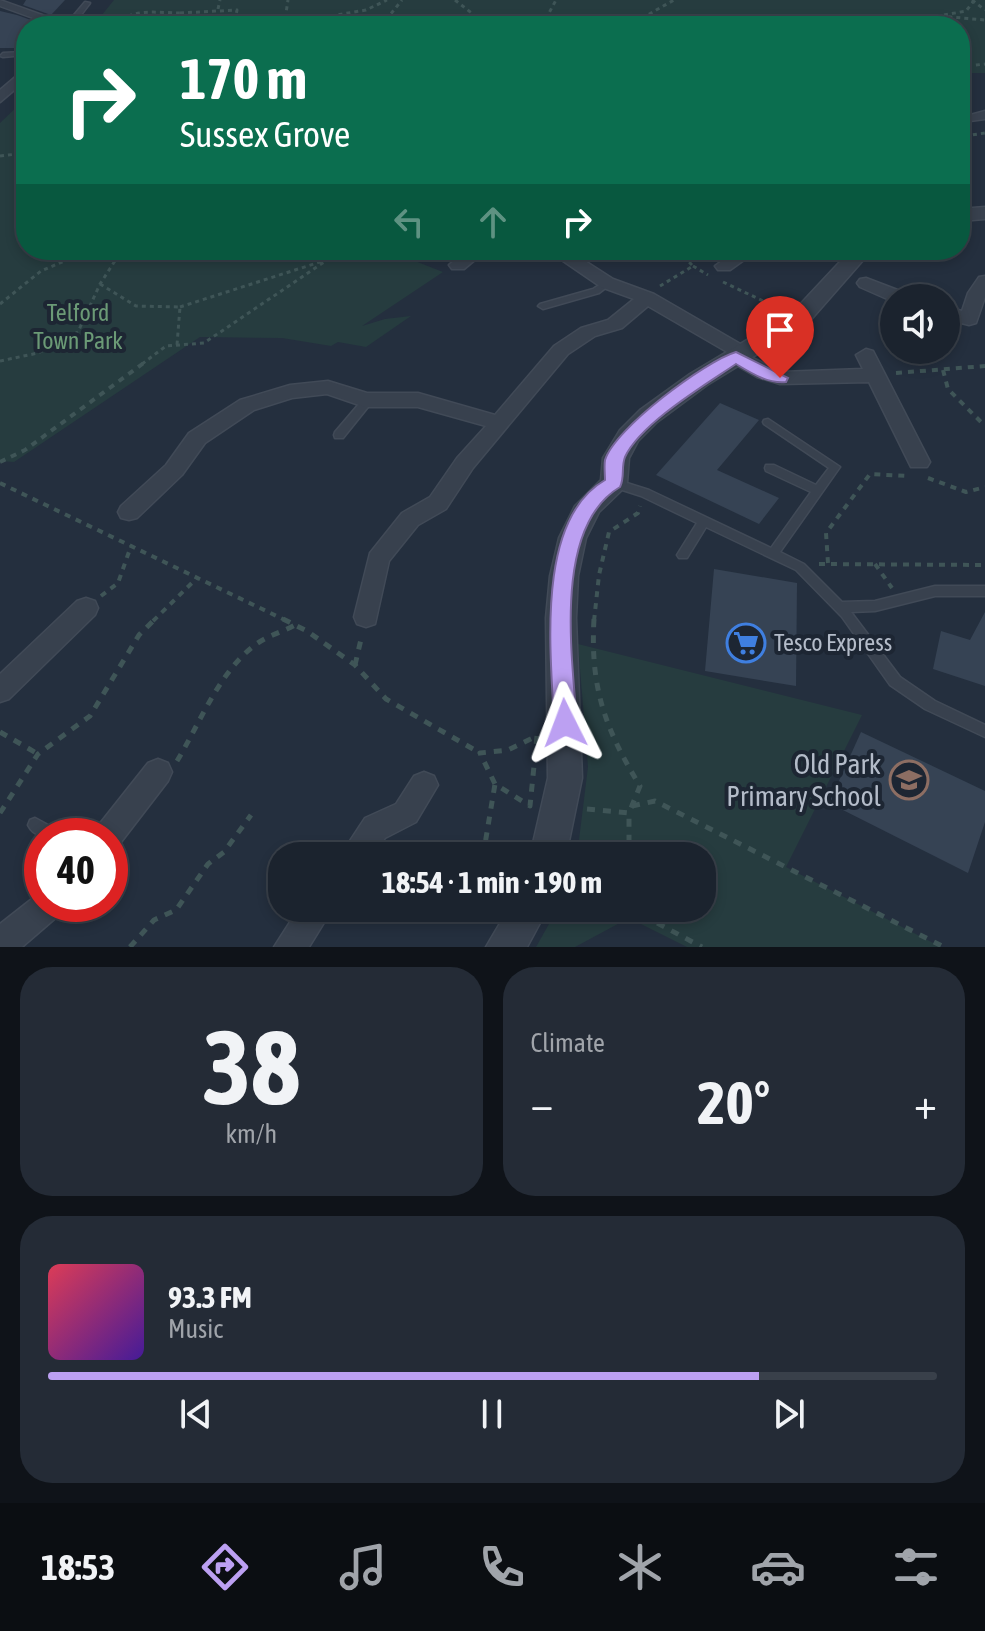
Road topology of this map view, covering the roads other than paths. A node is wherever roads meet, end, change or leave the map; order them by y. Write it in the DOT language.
graph roads {
  1 [pos="0,3"];
  2 [pos="87,3"];
  3 [pos="35,16"];
  4 [pos="76,16"];
  5 [pos="16,54"];
  6 [pos="3,55"];
  7 [pos="16,82"];
  8 [pos="0,98"];
  9 [pos="465,260"];
  10 [pos="571,260"];
  11 [pos="733,260"];
  12 [pos="853,260"];
  13 [pos="458,265"];
  14 [pos="724,266"];
  15 [pos="985,281"];
  16 [pos="607,283"];
  17 [pos="866,283"];
  18 [pos="880,289"];
  19 [pos="642,297"];
  20 [pos="543,306"];
  21 [pos="960,317"];
  22 [pos="969,319"];
  23 [pos="985,331"];
  24 [pos="739,355"];
  25 [pos="866,355"];
  26 [pos="876,375"];
  27 [pos="368,400"];
  28 [pos="768,422"];
  29 [pos="500,423"];
  30 [pos="339,435"];
  31 [pos="770,468"];
  32 [pos="916,472"];
  33 [pos="614,483"];
  34 [pos="818,490"];
  35 [pos="129,512"];
  36 [pos="704,521"];
  37 [pos="774,552"];
  38 [pos="683,555"];
  39 [pos="985,591"];
  40 [pos="840,607"];
  41 [pos="86,608"];
  42 [pos="366,617"];
  43 [pos="0,691"];
  44 [pos="985,731"];
  45 [pos="155,775"];
  46 [pos="424,785"];
  47 [pos="122,818"];
  48 [pos="365,842"];
  49 [pos="551,842"];
  50 [pos="27,922"];
  51 [pos="308,922"];
  52 [pos="521,922"];
  53 [pos="0,945"];
  54 [pos="290,947"];
  55 [pos="505,947"];
  1 -- 3 [label="street"];
  2 -- 4 [label="lane"];
  5 -- 6 [label="lane"];
  7 -- 8 [label="street"];
  9 -- 13 [label="street"];
  10 -- 16 [label="street"];
  11 -- 14 [label="street"];
  12 -- 24 [label="street"];
  15 -- 22 [label="street"];
  16 -- 19 [label="street"];
  16 -- 20 [label="lane"];
  17 -- 18 [label="street"];
  19 -- 24 [label="street"];
  19 -- 29 [label="street"];
  21 -- 22 [label="street"];
  22 -- 23 [label="street"];
  24 -- 26 [label="street"];
  24 -- 33 [label="street"];
  25 -- 26 [label="street"];
  26 -- 32 [label="street"];
  27 -- 29 [label="street"];
  27 -- 30 [label="lane"];
  27 -- 35 [label="street"];
  28 -- 34 [label="lane"];
  29 -- 42 [label="street"];
  31 -- 34 [label="lane"];
  33 -- 36 [label="lane"];
  33 -- 49 [label="street"];
  34 -- 37 [label="lane"];
  36 -- 37 [label="lane"];
  36 -- 38 [label="lane"];
  37 -- 40 [label="lane"];
  39 -- 40 [label="lane"];
  40 -- 44 [label="lane"];
  41 -- 43 [label="street"];
  45 -- 47 [label="street"];
  46 -- 48 [label="street"];
  50 -- 53 [label="street"];
  51 -- 54 [label="street"];
  52 -- 55 [label="street"];
}
